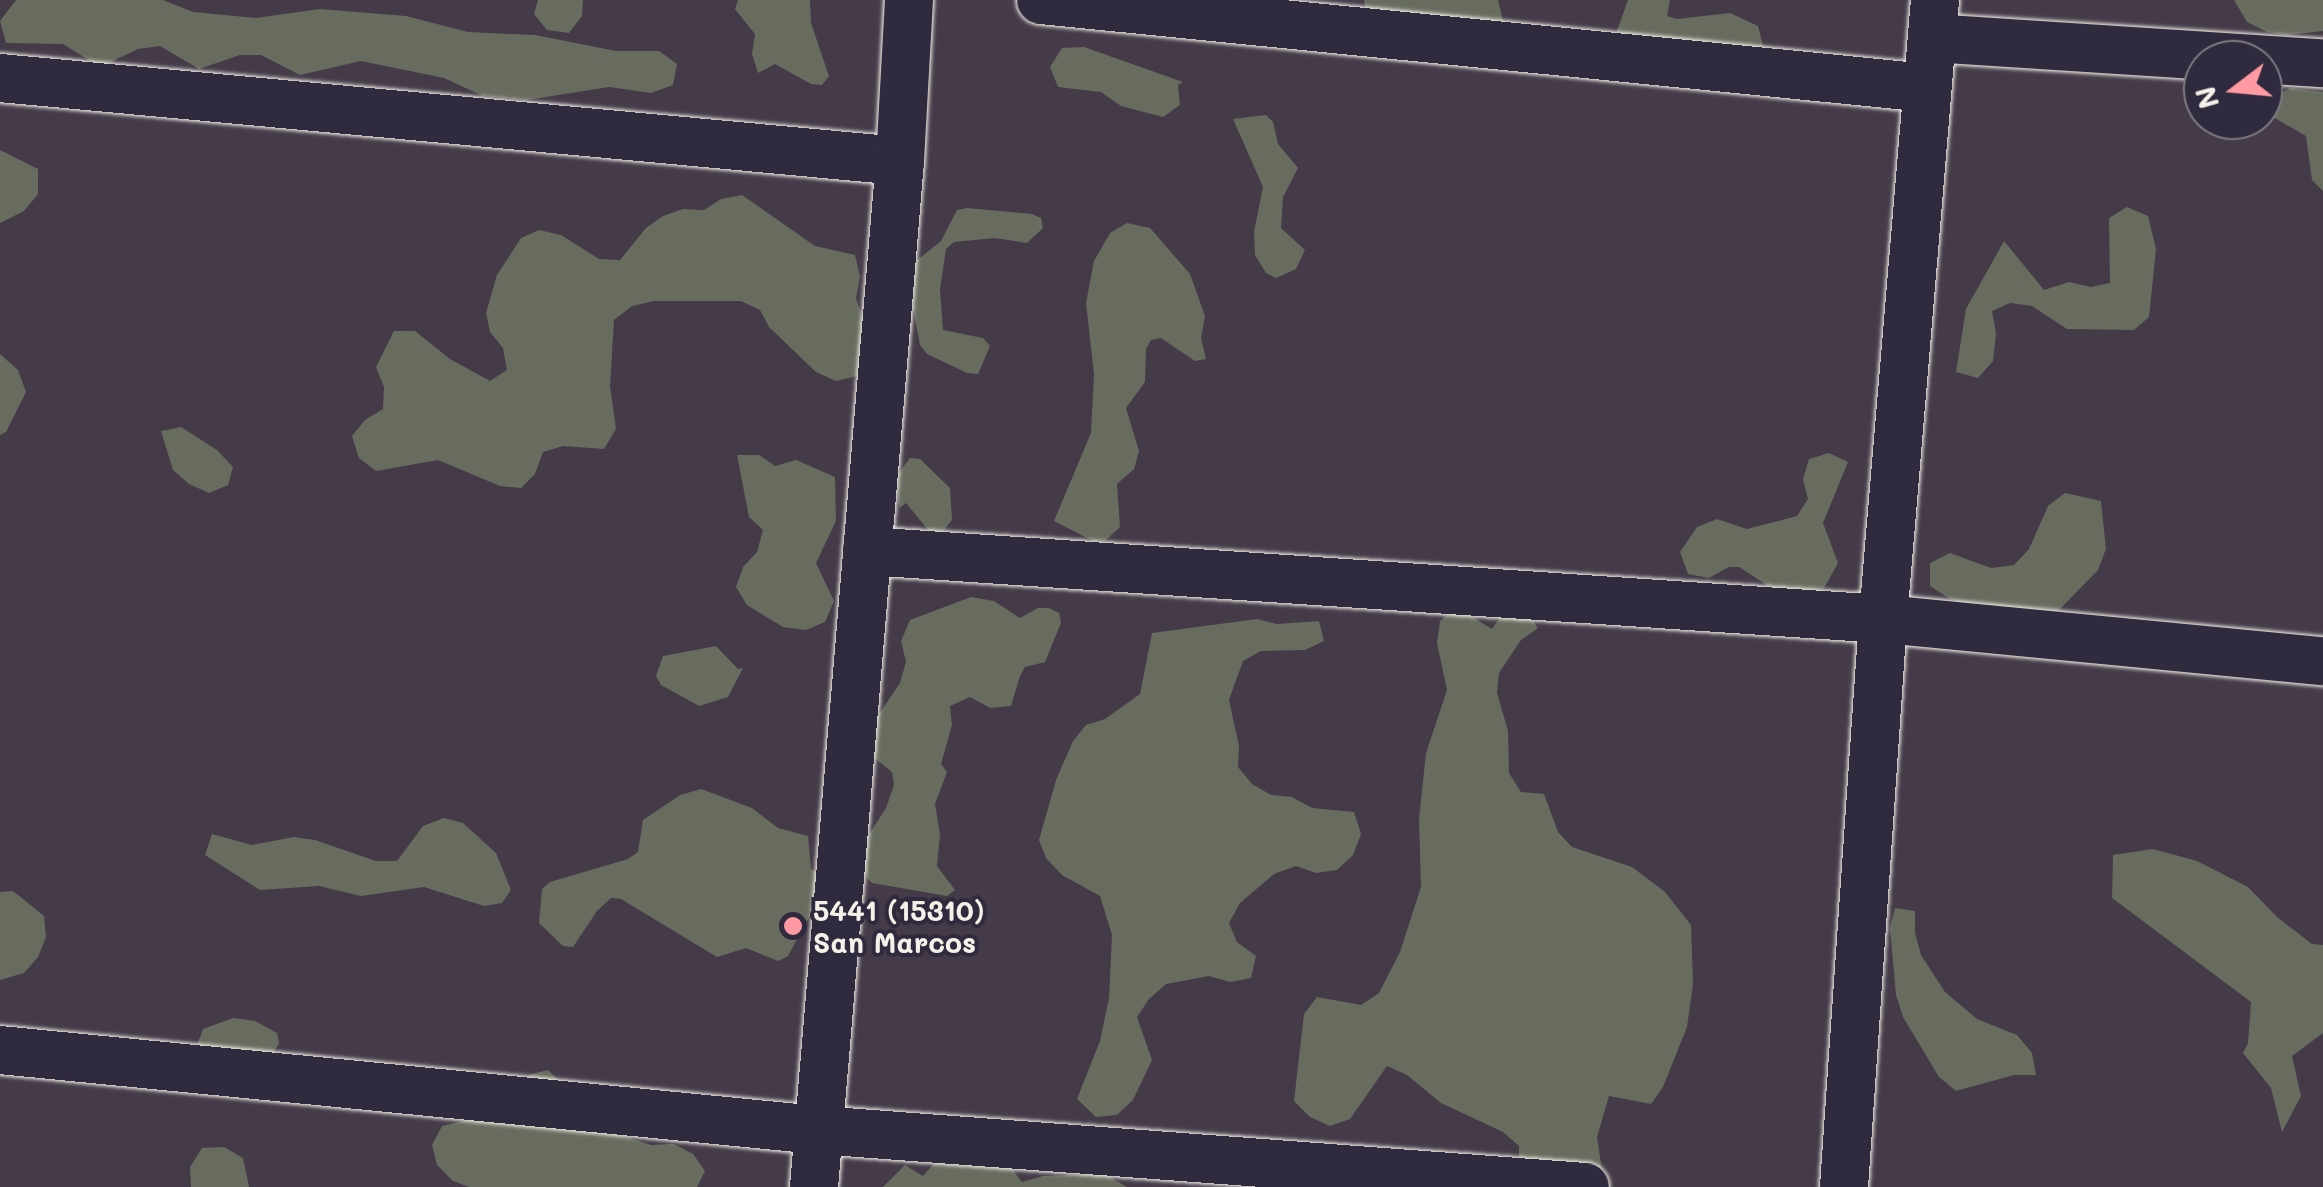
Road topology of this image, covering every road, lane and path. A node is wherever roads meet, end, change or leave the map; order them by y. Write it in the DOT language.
graph roads {
  1 [pos="908,0"];
  2 [pos="1041,0"];
  3 [pos="1934,19"];
  4 [pos="2323,63"];
  5 [pos="0,78"];
  6 [pos="1928,88"];
  7 [pos="900,161"];
  8 [pos="867,550"];
  9 [pos="1882,619"];
  10 [pos="2323,660"];
  11 [pos="0,1050"];
  12 [pos="818,1130"];
  13 [pos="814,1187"];
  14 [pos="1586,1187"];
  15 [pos="1844,1187"];
  1 -- 7 [label="street"];
  2 -- 6 [label="street"];
  3 -- 4 [label="street"];
  3 -- 6 [label="street"];
  5 -- 7 [label="street"];
  6 -- 9 [label="street"];
  7 -- 8 [label="street"];
  8 -- 9 [label="street"];
  8 -- 12 [label="street"];
  9 -- 10 [label="street"];
  9 -- 15 [label="street"];
  11 -- 12 [label="street"];
  12 -- 13 [label="street"];
  12 -- 14 [label="street"];
}
